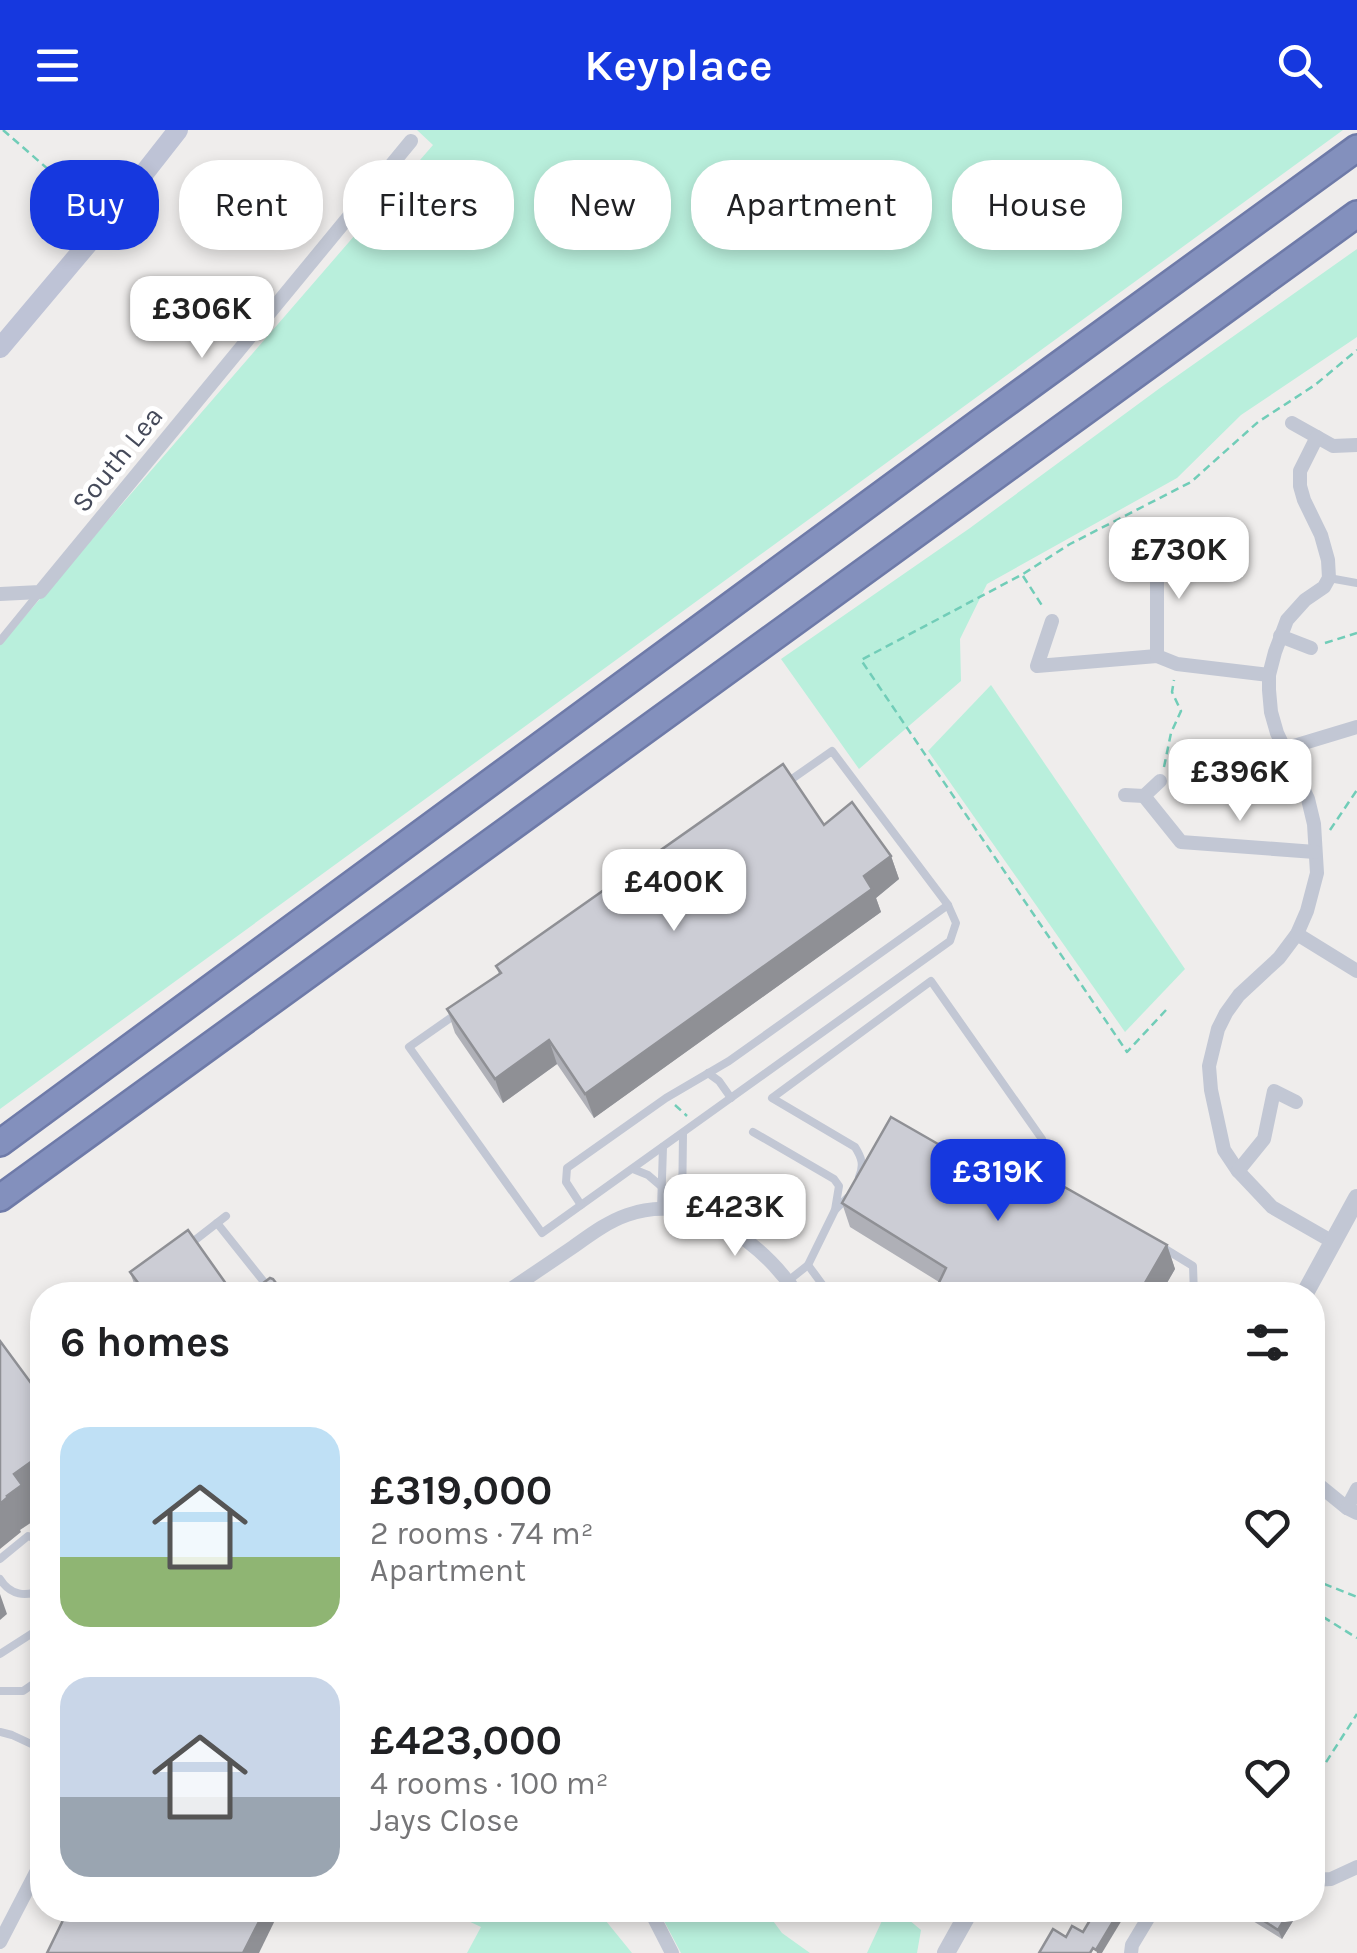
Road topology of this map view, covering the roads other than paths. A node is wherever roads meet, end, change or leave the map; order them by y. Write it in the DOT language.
graph roads {
  1 [pos="178,130"];
  2 [pos="410,141"];
  3 [pos="1357,148"];
  4 [pos="1357,214"];
  5 [pos="0,348"];
  6 [pos="1292,423"];
  7 [pos="1317,437"];
  8 [pos="1357,445"];
  9 [pos="1130,537"];
  10 [pos="1223,569"];
  11 [pos="1157,572"];
  12 [pos="1329,578"];
  13 [pos="1357,582"];
  14 [pos="40,592"];
  15 [pos="0,594"];
  16 [pos="1052,622"];
  17 [pos="1280,636"];
  18 [pos="0,641"];
  19 [pos="1311,648"];
  20 [pos="1157,656"];
  21 [pos="1270,675"];
  22 [pos="1357,726"];
  23 [pos="1284,749"];
  24 [pos="1160,782"];
  25 [pos="1125,794"];
  26 [pos="1144,796"];
  27 [pos="1316,852"];
  28 [pos="948,904"];
  29 [pos="1297,934"];
  30 [pos="1357,971"];
  31 [pos="708,1073"];
  32 [pos="731,1098"];
  33 [pos="1296,1102"];
  34 [pos="753,1132"];
  35 [pos="683,1134"];
  36 [pos="0,1143"];
  37 [pos="663,1147"];
  38 [pos="632,1169"];
  39 [pos="1238,1170"];
  40 [pos="662,1187"];
  41 [pos="1064,1188"];
  42 [pos="0,1198"];
  43 [pos="1357,1198"];
  44 [pos="581,1205"];
  45 [pos="662,1210"];
  46 [pos="682,1210"];
  47 [pos="835,1210"];
  48 [pos="226,1216"];
  49 [pos="217,1223"];
  50 [pos="1333,1242"];
  51 [pos="1161,1246"];
  52 [pos="175,1255"];
  53 [pos="808,1265"];
  54 [pos="149,1275"];
  55 [pos="788,1281"];
  56 [pos="140,1282"];
  57 [pos="263,1282"];
  58 [pos="521,1282"];
  59 [pos="820,1282"];
  60 [pos="1194,1282"];
  61 [pos="1311,1282"];
  62 [pos="1357,1489"];
  63 [pos="1325,1490"];
  64 [pos="1352,1511"];
  65 [pos="30,1537"];
  66 [pos="0,1559"];
  67 [pos="0,1579"];
  68 [pos="30,1594"];
  69 [pos="30,1635"];
  70 [pos="0,1654"];
  71 [pos="30,1687"];
  72 [pos="0,1691"];
  73 [pos="0,1732"];
  74 [pos="30,1743"];
  75 [pos="1357,1866"];
  76 [pos="1325,1878"];
  77 [pos="30,1884"];
  78 [pos="656,1922"];
  79 [pos="963,1922"];
  80 [pos="1146,1922"];
  81 [pos="0,1942"];
  82 [pos="672,1953"];
  83 [pos="946,1953"];
  84 [pos="1131,1953"];
  1 -- 5 [label="main road"];
  2 -- 14 [label="street, South Lea"];
  3 -- 36 [label="highway"];
  4 -- 42 [label="highway"];
  6 -- 7 [label="street"];
  7 -- 8 [label="street"];
  7 -- 12 [label="street"];
  9 -- 11 [label="street"];
  10 -- 11 [label="street"];
  11 -- 20 [label="street"];
  12 -- 13 [label="lane"];
  12 -- 17 [label="street"];
  14 -- 15 [label="street"];
  14 -- 18 [label="lane"];
  16 -- 20 [label="street"];
  17 -- 19 [label="street"];
  17 -- 21 [label="street"];
  20 -- 21 [label="street"];
  21 -- 23 [label="street"];
  22 -- 23 [label="street"];
  23 -- 27 [label="street"];
  24 -- 26 [label="street"];
  25 -- 26 [label="street"];
  26 -- 27 [label="street"];
  27 -- 29 [label="street"];
  28 -- 31 [label="lane"];
  28 -- 32 [label="lane"];
  28 -- 44 [label="lane"];
  29 -- 30 [label="street"];
  29 -- 39 [label="street"];
  31 -- 32 [label="lane"];
  31 -- 44 [label="lane"];
  32 -- 35 [label="lane"];
  33 -- 39 [label="street"];
  34 -- 47 [label="lane"];
  35 -- 37 [label="lane"];
  35 -- 46 [label="lane"];
  37 -- 38 [label="lane"];
  37 -- 40 [label="lane"];
  38 -- 40 [label="lane"];
  38 -- 44 [label="lane"];
  39 -- 50 [label="street"];
  40 -- 45 [label="lane"];
  41 -- 47 [label="lane"];
  43 -- 50 [label="street"];
  45 -- 46 [label="street"];
  45 -- 58 [label="street"];
  46 -- 55 [label="street"];
  47 -- 53 [label="lane"];
  48 -- 49 [label="lane"];
  49 -- 52 [label="lane"];
  49 -- 57 [label="lane"];
  50 -- 61 [label="street"];
  51 -- 60 [label="lane"];
  53 -- 55 [label="lane"];
  53 -- 59 [label="lane"];
  54 -- 56 [label="lane"];
  62 -- 64 [label="street"];
  63 -- 64 [label="street"];
  65 -- 66 [label="lane"];
  67 -- 68 [label="lane"];
  69 -- 70 [label="lane"];
  71 -- 72 [label="lane"];
  73 -- 74 [label="lane"];
  75 -- 76 [label="street"];
  77 -- 81 [label="street"];
  78 -- 82 [label="street"];
  79 -- 83 [label="street"];
  80 -- 84 [label="street"];
}
